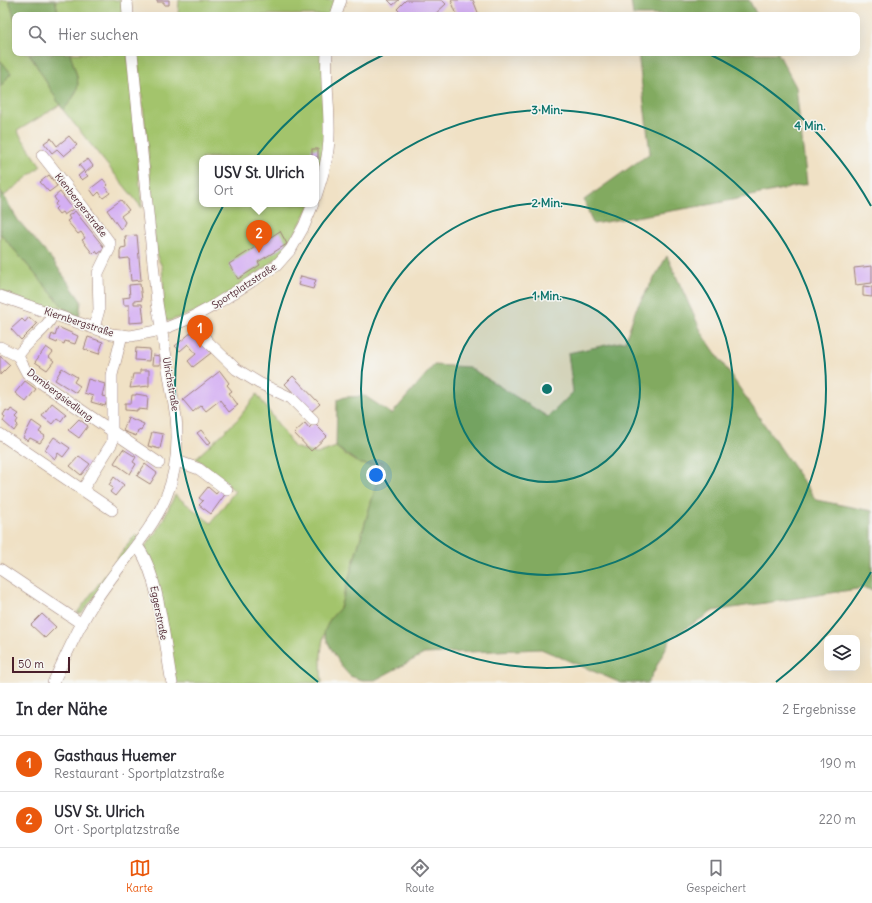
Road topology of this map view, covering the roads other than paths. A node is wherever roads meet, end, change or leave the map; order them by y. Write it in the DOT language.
graph roads {
  1 [pos="127,0"];
  2 [pos="341,0"];
  3 [pos="128,12"];
  4 [pos="337,12"];
  5 [pos="132,56"];
  6 [pos="327,56"];
  7 [pos="42,155"];
  8 [pos="319,187"];
  9 [pos="312,207"];
  10 [pos="0,296"];
  11 [pos="53,314"];
  12 [pos="191,318"];
  13 [pos="94,328"];
  14 [pos="160,330"];
  15 [pos="122,335"];
  16 [pos="0,347"];
  17 [pos="18,356"];
  18 [pos="313,420"];
  19 [pos="113,433"];
  20 [pos="0,434"];
  21 [pos="177,461"];
  22 [pos="159,463"];
  23 [pos="83,489"];
  24 [pos="227,490"];
  25 [pos="112,510"];
  26 [pos="137,546"];
  27 [pos="0,569"];
  28 [pos="82,624"];
  29 [pos="53,683"];
  30 [pos="172,683"];
  1 -- 3 [label="street"];
  2 -- 4 [label="street"];
  5 -- 14 [label="street, Ulrichstraße"];
  6 -- 8 [label="street"];
  7 -- 13 [label="street, Kienbergerstraße"];
  9 -- 12 [label="street, Sportplatzstraße"];
  10 -- 11 [label="street, Kiernbergstraße"];
  11 -- 13 [label="street, Kiernbergstraße"];
  11 -- 17 [label="street"];
  12 -- 14 [label="street, Sportplatzstraße"];
  12 -- 18 [label="street"];
  13 -- 15 [label="street, Kiernbergstraße"];
  14 -- 15 [label="street, Kiernbergstraße"];
  14 -- 21 [label="street, Ulrichstraße"];
  15 -- 19 [label="street"];
  16 -- 17 [label="street"];
  17 -- 19 [label="street, Dambergsiedlung"];
  19 -- 22 [label="street, Dambergsiedlung"];
  19 -- 23 [label="street"];
  20 -- 23 [label="street"];
  21 -- 24 [label="street"];
  21 -- 26 [label="street, Ulrichstraße"];
  23 -- 25 [label="street"];
  26 -- 28 [label="street, Ulrichstraße"];
  26 -- 30 [label="street, Eggerstraße"];
  27 -- 28 [label="street"];
  28 -- 29 [label="street, Ulrichstraße"];
}
